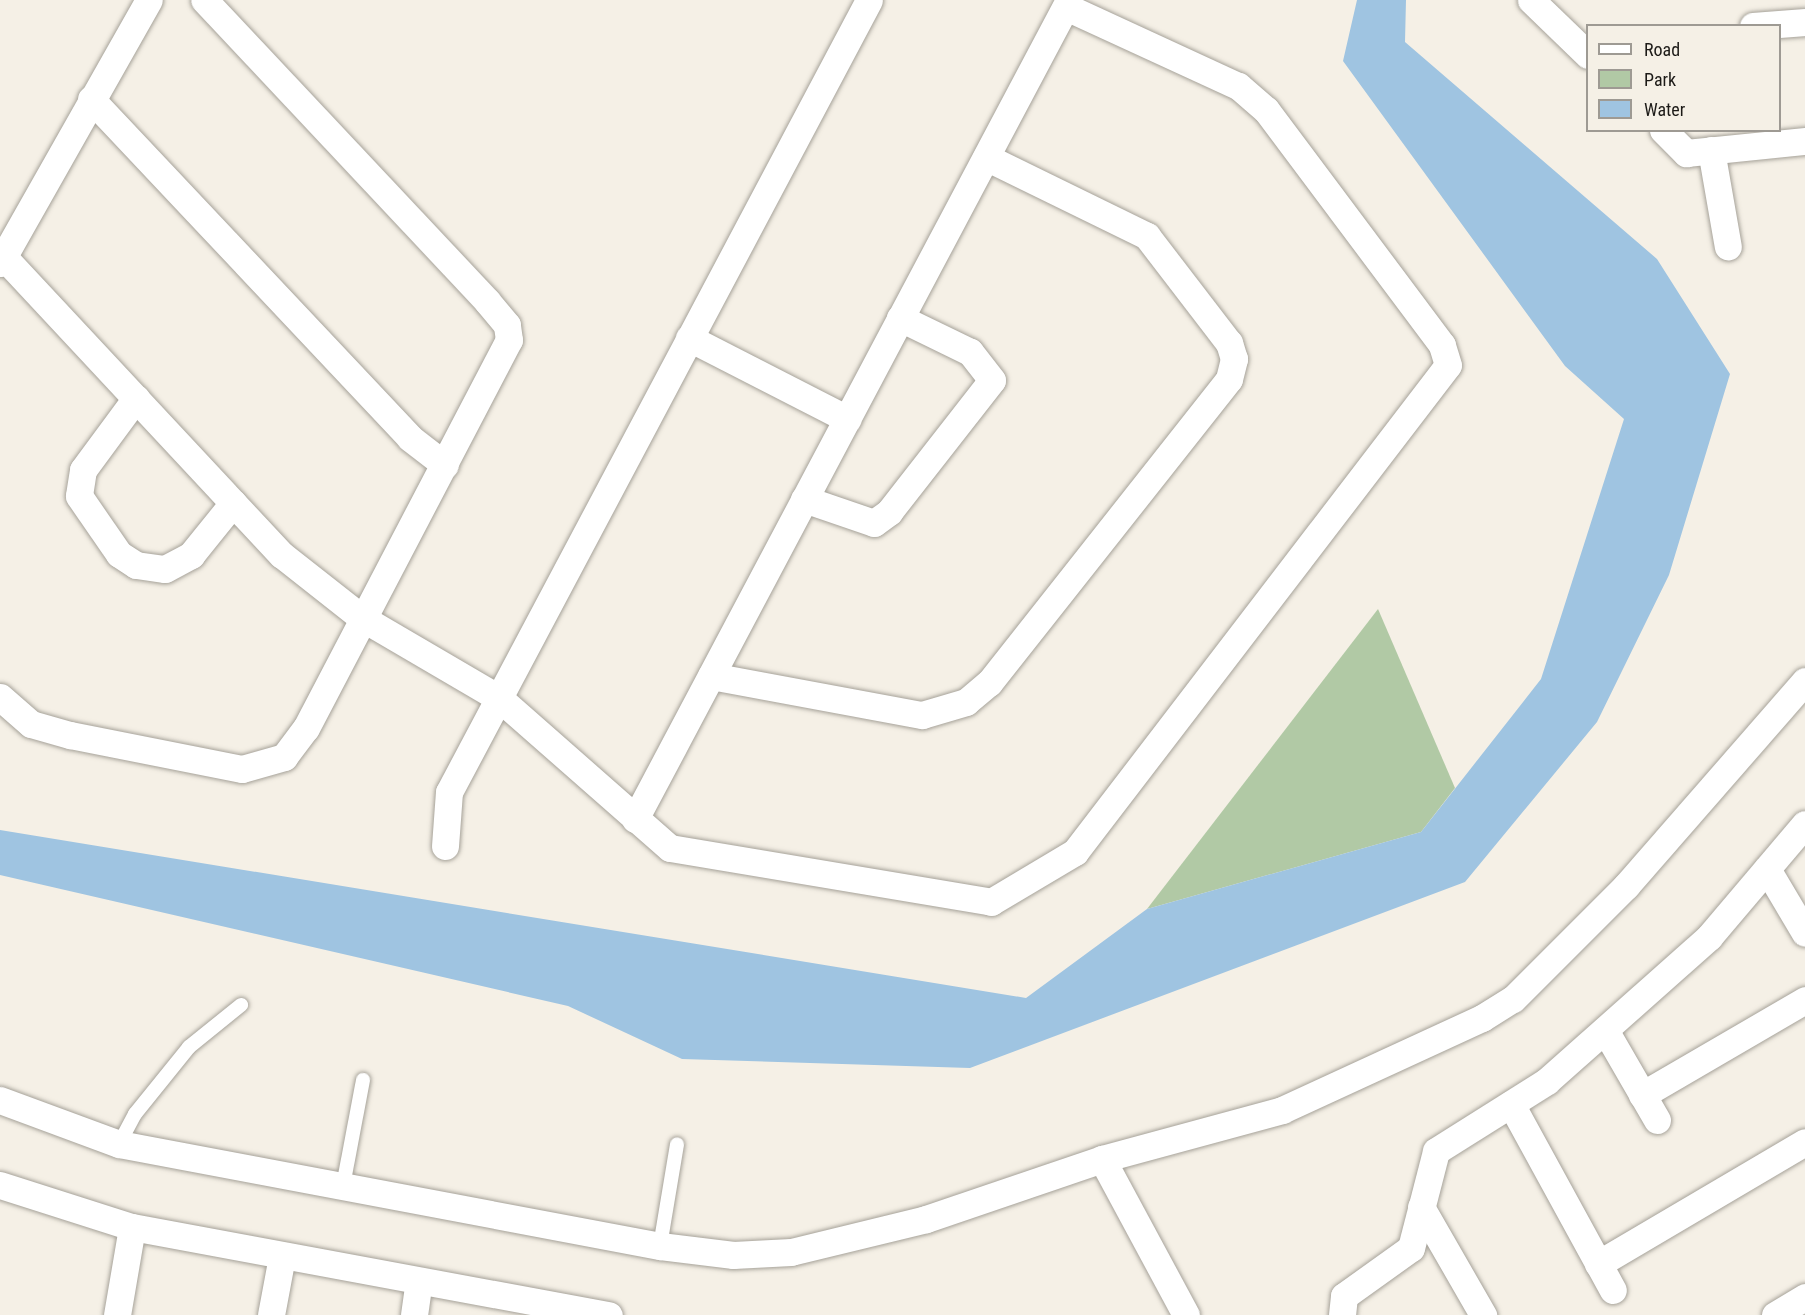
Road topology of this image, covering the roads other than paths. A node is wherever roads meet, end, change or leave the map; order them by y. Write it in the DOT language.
graph roads {
  1 [pos="149,0"];
  2 [pos="204,0"];
  3 [pos="868,0"];
  4 [pos="1531,0"];
  5 [pos="1067,3"];
  6 [pos="1805,22"];
  7 [pos="1779,24"];
  8 [pos="1581,43"];
  9 [pos="91,99"];
  10 [pos="1667,132"];
  11 [pos="1805,141"];
  12 [pos="1699,152"];
  13 [pos="986,156"];
  14 [pos="1728,248"];
  15 [pos="1,257"];
  16 [pos="900,318"];
  17 [pos="689,338"];
  18 [pos="136,398"];
  19 [pos="847,419"];
  20 [pos="445,465"];
  21 [pos="804,500"];
  22 [pos="233,503"];
  23 [pos="362,618"];
  24 [pos="711,676"];
  25 [pos="1805,681"];
  26 [pos="0,697"];
  27 [pos="499,698"];
  28 [pos="635,819"];
  29 [pos="1805,824"];
  30 [pos="445,846"];
  31 [pos="1767,869"];
  32 [pos="1805,933"];
  33 [pos="1805,1000"];
  34 [pos="240,1005"];
  35 [pos="1605,1030"];
  36 [pos="363,1080"];
  37 [pos="1642,1095"];
  38 [pos="0,1100"];
  39 [pos="1511,1104"];
  40 [pos="1658,1120"];
  41 [pos="1805,1142"];
  42 [pos="119,1144"];
  43 [pos="677,1144"];
  44 [pos="1102,1159"];
  45 [pos="0,1185"];
  46 [pos="343,1186"];
  47 [pos="1421,1207"];
  48 [pos="132,1227"];
  49 [pos="660,1246"];
  50 [pos="282,1256"];
  51 [pos="1598,1264"];
  52 [pos="419,1281"];
  53 [pos="1613,1290"];
  54 [pos="1805,1297"];
  55 [pos="531,1308"];
  56 [pos="117,1315"];
  57 [pos="271,1315"];
  58 [pos="414,1315"];
  59 [pos="609,1315"];
  60 [pos="1186,1315"];
  61 [pos="1342,1315"];
  62 [pos="1483,1315"];
  63 [pos="1775,1315"];
  1 -- 9 [label="street"];
  2 -- 20 [label="street"];
  3 -- 17 [label="street"];
  4 -- 8 [label="street"];
  5 -- 13 [label="street"];
  5 -- 28 [label="street"];
  6 -- 7 [label="street"];
  9 -- 15 [label="street"];
  9 -- 20 [label="street"];
  10 -- 12 [label="street"];
  11 -- 12 [label="street"];
  12 -- 14 [label="street"];
  13 -- 16 [label="street"];
  13 -- 24 [label="street"];
  15 -- 18 [label="street"];
  16 -- 19 [label="street"];
  16 -- 21 [label="street"];
  17 -- 19 [label="street"];
  17 -- 27 [label="street"];
  18 -- 22 [label="street"];
  18 -- 22 [label="street"];
  19 -- 21 [label="street"];
  20 -- 23 [label="street"];
  21 -- 24 [label="street"];
  22 -- 23 [label="street"];
  23 -- 26 [label="street"];
  23 -- 27 [label="street"];
  24 -- 28 [label="street"];
  25 -- 44 [label="street"];
  27 -- 28 [label="street"];
  27 -- 30 [label="street"];
  29 -- 31 [label="street"];
  31 -- 32 [label="street"];
  31 -- 35 [label="street"];
  33 -- 37 [label="street"];
  34 -- 42 [label="lane"];
  35 -- 37 [label="street"];
  35 -- 39 [label="street"];
  36 -- 46 [label="lane"];
  37 -- 40 [label="street"];
  38 -- 42 [label="street"];
  39 -- 47 [label="street"];
  39 -- 51 [label="street"];
  41 -- 51 [label="street"];
  42 -- 46 [label="street"];
  43 -- 49 [label="lane"];
  44 -- 49 [label="street"];
  44 -- 60 [label="street"];
  45 -- 48 [label="street"];
  46 -- 49 [label="street"];
  47 -- 61 [label="street"];
  47 -- 62 [label="street"];
  48 -- 50 [label="street"];
  48 -- 56 [label="street"];
  50 -- 52 [label="street"];
  50 -- 57 [label="street"];
  51 -- 53 [label="street"];
  52 -- 55 [label="street"];
  52 -- 58 [label="street"];
  54 -- 63 [label="street"];
  55 -- 59 [label="street"];
}
